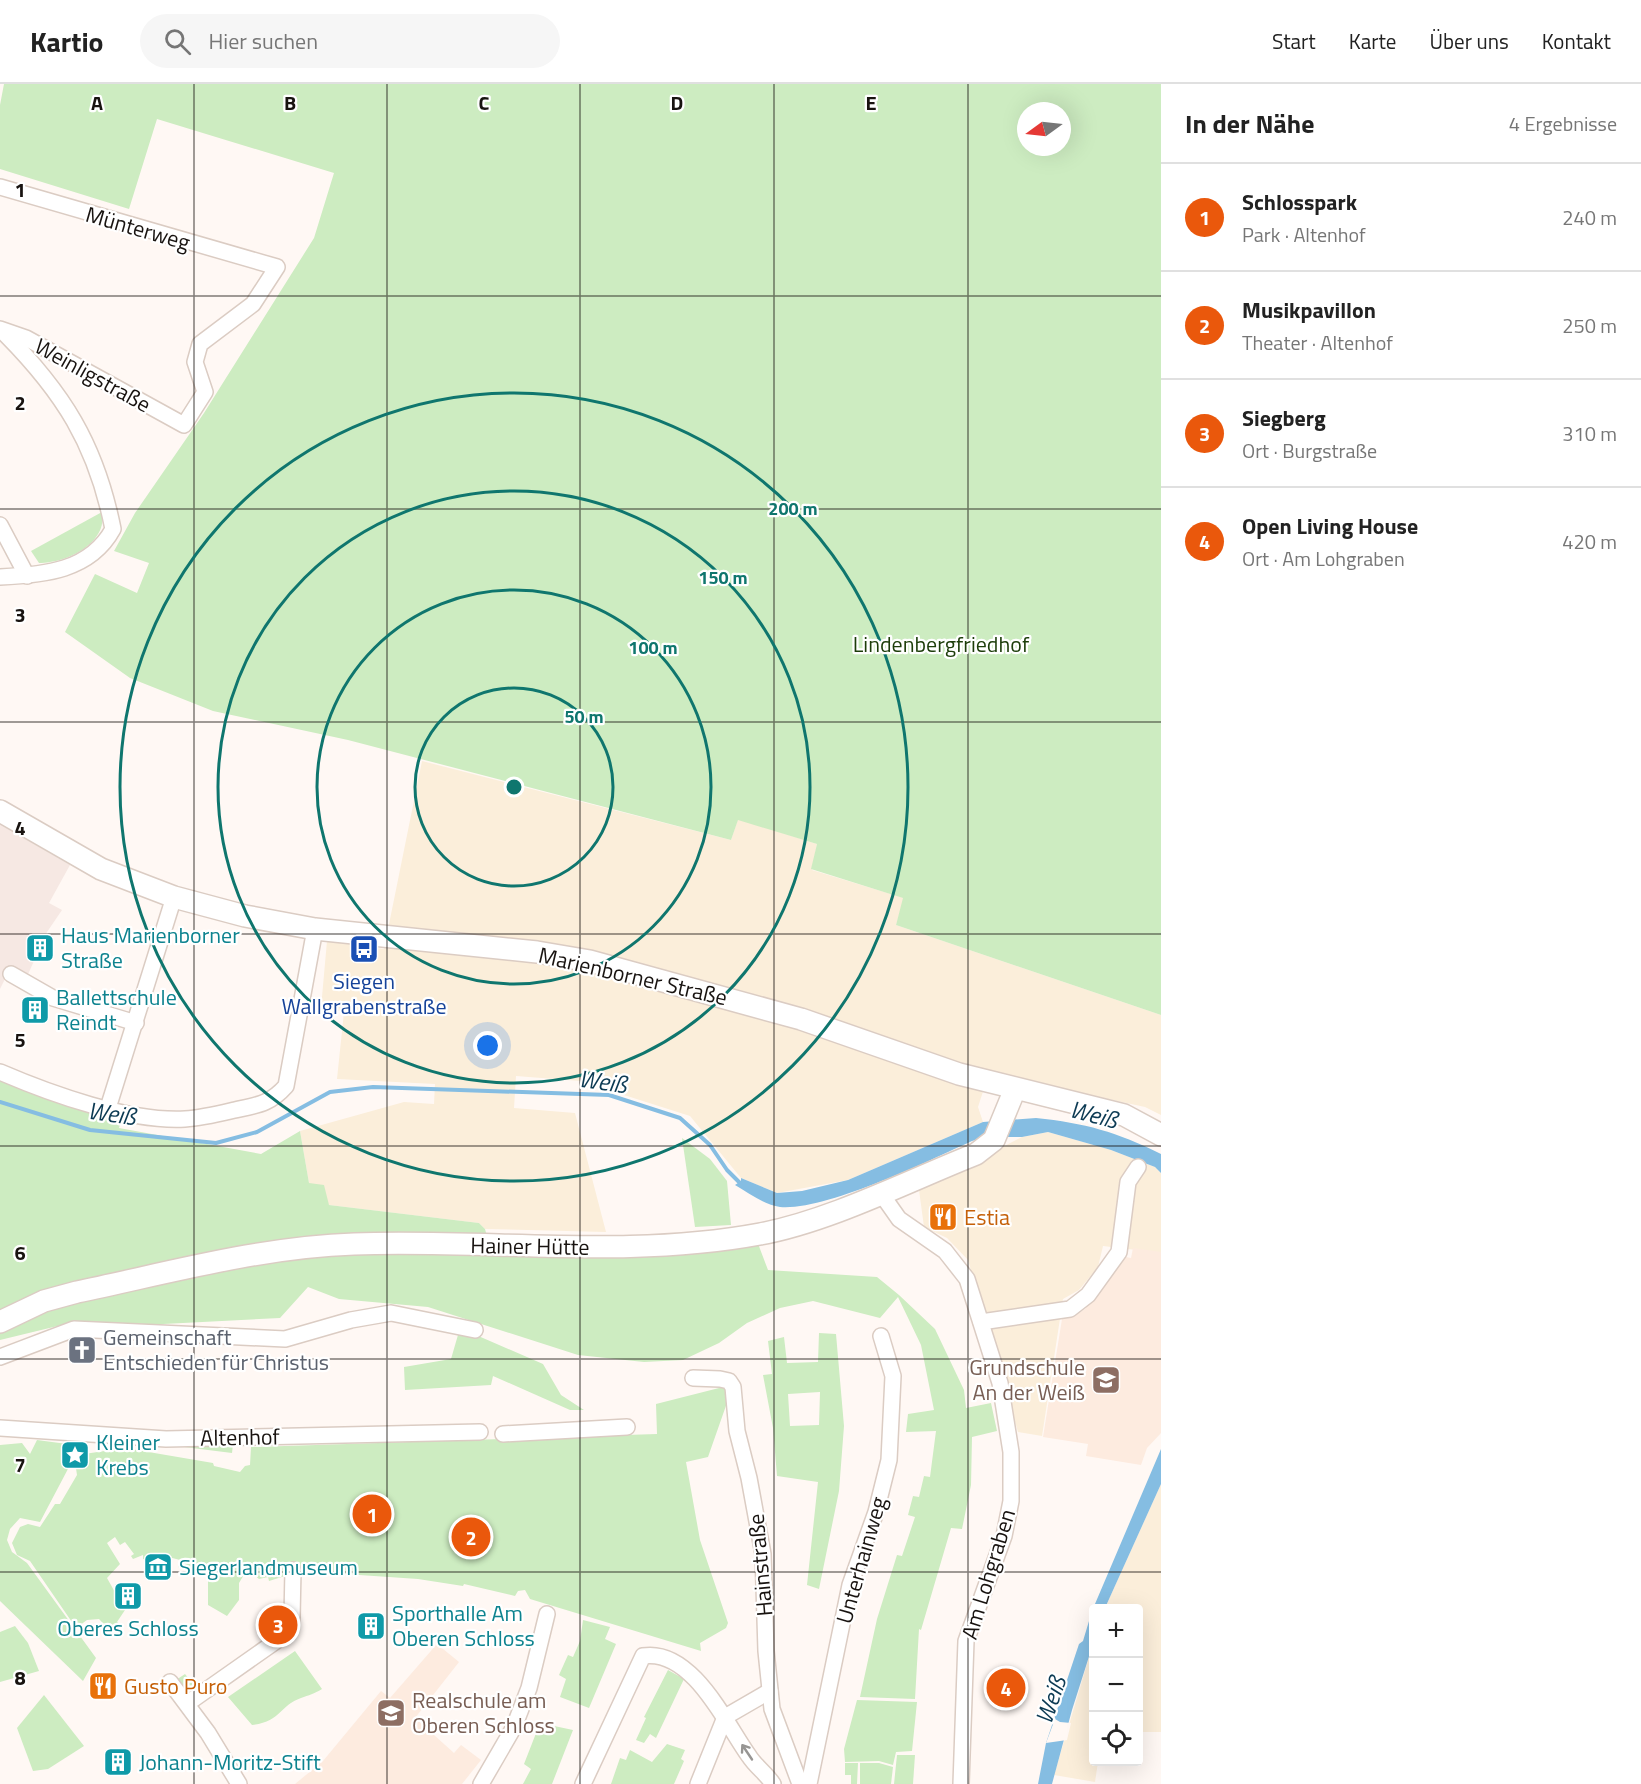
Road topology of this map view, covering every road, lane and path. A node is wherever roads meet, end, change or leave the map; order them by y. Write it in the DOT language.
graph roads {
  1 [pos="0,187"];
  2 [pos="0,329"];
  3 [pos="184,424"];
  4 [pos="0,525"];
  5 [pos="27,576"];
  6 [pos="0,577"];
  7 [pos="0,811"];
  8 [pos="174,897"];
  9 [pos="315,929"];
  10 [pos="11,975"];
  11 [pos="136,1023"];
  12 [pos="0,1072"];
  13 [pos="1015,1089"];
  14 [pos="108,1108"];
  15 [pos="1161,1135"];
  16 [pos="1138,1167"];
  17 [pos="880,1192"];
  18 [pos="0,1322"];
  19 [pos="981,1322"];
  20 [pos="475,1330"];
  21 [pos="881,1336"];
  22 [pos="0,1357"];
  23 [pos="693,1378"];
  24 [pos="627,1427"];
  25 [pos="0,1428"];
  26 [pos="480,1432"];
  27 [pos="503,1434"];
  28 [pos="293,1570"];
  29 [pos="548,1614"];
  30 [pos="170,1682"];
  31 [pos="770,1691"];
  32 [pos="188,1703"];
  33 [pos="725,1717"];
  34 [pos="239,1784"];
  35 [pos="481,1784"];
  36 [pos="584,1784"];
  37 [pos="698,1784"];
  38 [pos="772,1784"];
  39 [pos="800,1784"];
  40 [pos="808,1784"];
  41 [pos="960,1784"];
  1 -- 3 [label="street, Münterweg"];
  2 -- 3 [label="street, Weinligstraße"];
  2 -- 5 [label="street"];
  4 -- 5 [label="street"];
  5 -- 6 [label="street"];
  7 -- 8 [label="main road, Marienborner Straße"];
  8 -- 9 [label="main road, Marienborner Straße"];
  8 -- 11 [label="street"];
  9 -- 13 [label="main road, Marienborner Straße"];
  9 -- 14 [label="street"];
  10 -- 11 [label="street"];
  11 -- 14 [label="street"];
  12 -- 14 [label="street"];
  13 -- 15 [label="main road, Marienborner Straße"];
  13 -- 17 [label="main road, Hainer Hütte"];
  16 -- 19 [label="street"];
  17 -- 18 [label="main road, Hainer Hütte"];
  17 -- 19 [label="street, Am Lohgraben"];
  19 -- 41 [label="street, Am Lohgraben"];
  20 -- 22 [label="street"];
  21 -- 40 [label="street, Unterhainweg"];
  23 -- 31 [label="street, Hainstraße"];
  24 -- 27 [label="street"];
  25 -- 26 [label="street, Altenhof"];
  28 -- 32 [label="street"];
  29 -- 35 [label="street"];
  30 -- 32 [label="street"];
  31 -- 33 [label="street"];
  31 -- 39 [label="street, Hainstraße"];
  32 -- 34 [label="street"];
  33 -- 36 [label="street"];
  33 -- 37 [label="street"];
  38 -- 33 [label="street, one-way"];
}
